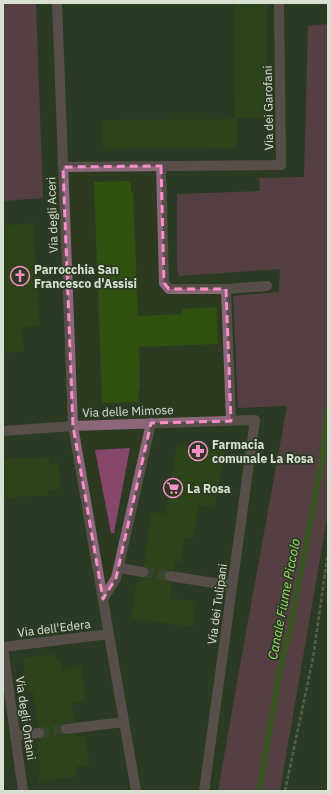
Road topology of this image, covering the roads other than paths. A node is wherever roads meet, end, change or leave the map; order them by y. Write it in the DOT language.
graph roads {
  1 [pos="57,3"];
  2 [pos="279,3"];
  3 [pos="162,166"];
  4 [pos="63,167"];
  5 [pos="267,286"];
  6 [pos="226,289"];
  7 [pos="255,420"];
  8 [pos="231,421"];
  9 [pos="151,423"];
  10 [pos="73,426"];
  11 [pos="3,431"];
  12 [pos="119,568"];
  13 [pos="143,572"];
  14 [pos="170,576"];
  15 [pos="232,586"];
  16 [pos="103,599"];
  17 [pos="109,634"];
  18 [pos="3,647"];
  19 [pos="124,722"];
  20 [pos="66,729"];
  21 [pos="39,733"];
  22 [pos="15,736"];
  23 [pos="23,791"];
  24 [pos="136,791"];
  25 [pos="203,791"];
  1 -- 4 [label="street, Via degli Aceri"];
  2 -- 3 [label="street, Via dei Garofani"];
  3 -- 4 [label="street"];
  3 -- 6 [label="street"];
  4 -- 10 [label="street, Via degli Aceri"];
  5 -- 6 [label="street"];
  6 -- 8 [label="street"];
  7 -- 8 [label="street, Via delle Mimose"];
  7 -- 15 [label="street, Via dei Tulipani"];
  8 -- 9 [label="street, Via delle Mimose"];
  9 -- 10 [label="street, Via delle Mimose"];
  9 -- 12 [label="street"];
  10 -- 11 [label="street, Via delle Mimose"];
  10 -- 16 [label="street, Via degli Aceri"];
  12 -- 13 [label="street"];
  12 -- 16 [label="street"];
  14 -- 15 [label="street"];
  15 -- 25 [label="street, Via dei Tulipani"];
  16 -- 17 [label="street, Via degli Aceri"];
  17 -- 18 [label="street, Via dell'Edera"];
  17 -- 19 [label="street, Via degli Aceri"];
  18 -- 22 [label="street, Via degli Ontani"];
  19 -- 20 [label="street"];
  19 -- 24 [label="street, Via degli Aceri"];
  21 -- 22 [label="street"];
  22 -- 23 [label="street, Via degli Ontani"];
}
